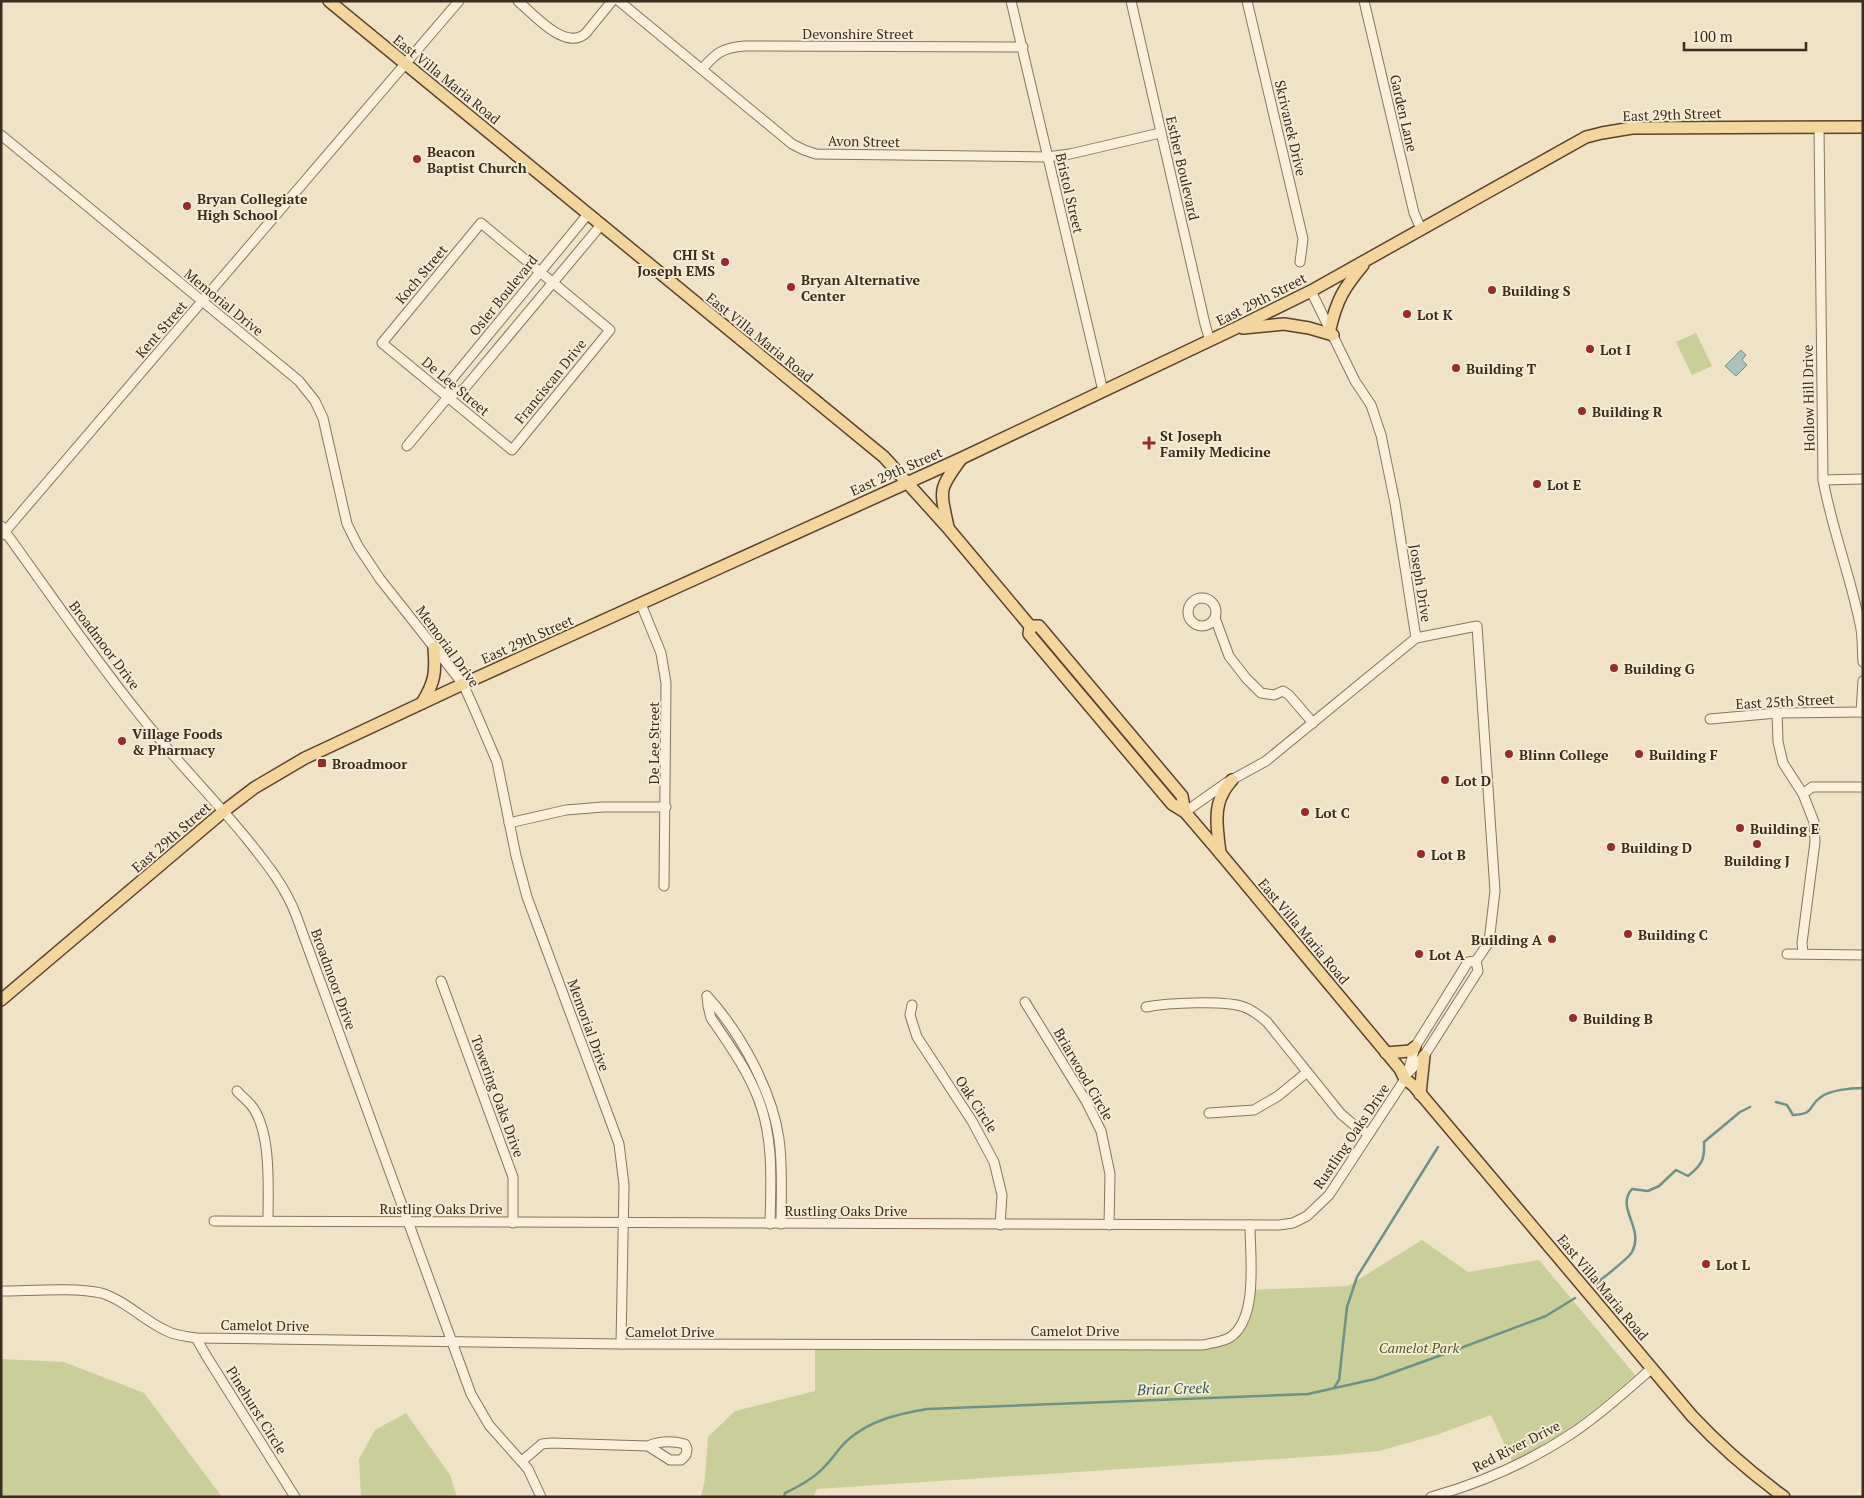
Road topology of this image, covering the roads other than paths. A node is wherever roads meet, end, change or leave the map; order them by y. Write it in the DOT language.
graph roads {
  1 [pos="329,1"];
  2 [pos="458,1"];
  3 [pos="518,1"];
  4 [pos="612,1"];
  5 [pos="619,1"];
  6 [pos="1012,1"];
  7 [pos="1131,1"];
  8 [pos="1247,1"];
  9 [pos="1364,1"];
  10 [pos="1023,47"];
  11 [pos="406,65"];
  12 [pos="702,69"];
  13 [pos="1819,127"];
  14 [pos="1863,127"];
  15 [pos="1160,133"];
  16 [pos="1,135"];
  17 [pos="1047,157"];
  18 [pos="588,214"];
  19 [pos="601,225"];
  20 [pos="1421,229"];
  21 [pos="1367,260"];
  22 [pos="1300,262"];
  23 [pos="540,272"];
  24 [pos="552,282"];
  25 [pos="1311,291"];
  26 [pos="202,302"];
  27 [pos="1236,328"];
  28 [pos="1331,332"];
  29 [pos="1210,341"];
  30 [pos="382,343"];
  31 [pos="1103,390"];
  32 [pos="448,398"];
  33 [pos="407,446"];
  34 [pos="512,450"];
  35 [pos="962,458"];
  36 [pos="1863,479"];
  37 [pos="1823,480"];
  38 [pos="907,482"];
  39 [pos="948,528"];
  40 [pos="3,531"];
  41 [pos="641,604"];
  42 [pos="1215,618"];
  43 [pos="1416,638"];
  44 [pos="434,648"];
  45 [pos="1863,662"];
  46 [pos="1863,681"];
  47 [pos="463,684"];
  48 [pos="421,704"];
  49 [pos="1862,712"];
  50 [pos="1777,713"];
  51 [pos="1710,719"];
  52 [pos="1313,723"];
  53 [pos="1232,780"];
  54 [pos="1863,787"];
  55 [pos="1802,794"];
  56 [pos="666,807"];
  57 [pos="224,811"];
  58 [pos="1185,812"];
  59 [pos="510,823"];
  60 [pos="1220,853"];
  61 [pos="664,886"];
  62 [pos="1786,954"];
  63 [pos="1803,954"];
  64 [pos="1863,955"];
  65 [pos="1476,961"];
  66 [pos="441,981"];
  67 [pos="1,1000"];
  68 [pos="1025,1002"];
  69 [pos="912,1005"];
  70 [pos="1146,1007"];
  71 [pos="1415,1047"];
  72 [pos="1386,1052"];
  73 [pos="1424,1056"];
  74 [pos="1306,1073"];
  75 [pos="1406,1076"];
  76 [pos="755,1082"];
  77 [pos="237,1092"];
  78 [pos="1420,1094"];
  79 [pos="1209,1113"];
  80 [pos="1369,1134"];
  81 [pos="268,1221"];
  82 [pos="214,1222"];
  83 [pos="408,1222"];
  84 [pos="513,1223"];
  85 [pos="624,1223"];
  86 [pos="770,1224"];
  87 [pos="781,1224"];
  88 [pos="1109,1224"];
  89 [pos="1250,1224"];
  90 [pos="1000,1225"];
  91 [pos="1,1291"];
  92 [pos="196,1338"];
  93 [pos="451,1342"];
  94 [pos="621,1344"];
  95 [pos="1651,1369"];
  96 [pos="648,1446"];
  97 [pos="522,1461"];
  98 [pos="1459,1493"];
  99 [pos="296,1497"];
  100 [pos="541,1497"];
  101 [pos="1431,1497"];
  102 [pos="1784,1497"];
  1 -- 11 [label="main road, East Villa Maria Road"];
  2 -- 11 [label="street, Kent Street"];
  3 -- 4 [label="street"];
  5 -- 12 [label="street, Avon Street"];
  6 -- 10 [label="street, Bristol Street"];
  7 -- 15 [label="street, Esther Boulevard"];
  8 -- 22 [label="street, Skrivanek Drive"];
  9 -- 20 [label="street, Garden Lane"];
  10 -- 12 [label="street, Devonshire Street"];
  10 -- 17 [label="street, Bristol Street"];
  11 -- 18 [label="main road, East Villa Maria Road"];
  11 -- 26 [label="street, Kent Street"];
  12 -- 17 [label="street, Avon Street"];
  13 -- 14 [label="main road, East 29th Street"];
  13 -- 20 [label="main road, East 29th Street"];
  13 -- 37 [label="street, Hollow Hill Drive"];
  15 -- 17 [label="street, Avon Street"];
  15 -- 29 [label="street, Esther Boulevard"];
  16 -- 26 [label="street, Memorial Drive"];
  17 -- 31 [label="street, Bristol Street"];
  18 -- 19 [label="main road, East Villa Maria Road"];
  18 -- 23 [label="street, Osler Boulevard"];
  19 -- 24 [label="street, Osler Boulevard"];
  19 -- 38 [label="main road, East Villa Maria Road"];
  20 -- 21 [label="main road, East 29th Street"];
  21 -- 25 [label="main road, East 29th Street"];
  21 -- 28 [label="main road"];
  23 -- 24 [label="street"];
  23 -- 30 [label="street, Koch Street"];
  23 -- 32 [label="street, Osler Boulevard"];
  24 -- 32 [label="street, Osler Boulevard"];
  24 -- 34 [label="street, Franciscan Drive"];
  25 -- 27 [label="main road, East 29th Street"];
  25 -- 28 [label="street, Joseph Drive"];
  26 -- 40 [label="street, Kent Street"];
  26 -- 44 [label="street, Memorial Drive"];
  27 -- 28 [label="main road"];
  27 -- 29 [label="main road, East 29th Street"];
  28 -- 43 [label="street, Joseph Drive"];
  29 -- 31 [label="main road, East 29th Street"];
  30 -- 32 [label="street, De Lee Street"];
  31 -- 35 [label="main road, East 29th Street"];
  32 -- 33 [label="street, Osler Boulevard"];
  32 -- 34 [label="street, De Lee Street"];
  35 -- 38 [label="main road, East 29th Street"];
  35 -- 39 [label="main road"];
  36 -- 37 [label="street"];
  37 -- 45 [label="street, Hollow Hill Drive"];
  38 -- 39 [label="main road, East Villa Maria Road"];
  38 -- 41 [label="main road, East 29th Street"];
  39 -- 58 [label="main road, East Villa Maria Road"];
  40 -- 57 [label="street, Broadmoor Drive"];
  41 -- 47 [label="main road, East 29th Street"];
  41 -- 56 [label="street, De Lee Street"];
  42 -- 52 [label="street"];
  43 -- 52 [label="street, Joseph Drive"];
  43 -- 65 [label="street"];
  44 -- 47 [label="street, Memorial Drive"];
  44 -- 48 [label="main road"];
  46 -- 49 [label="street"];
  47 -- 48 [label="main road, East 29th Street"];
  47 -- 59 [label="street, Memorial Drive"];
  48 -- 57 [label="main road, East 29th Street"];
  49 -- 50 [label="street, East 25th Street"];
  50 -- 51 [label="street, East 25th Street"];
  50 -- 55 [label="street"];
  52 -- 53 [label="street, Joseph Drive"];
  53 -- 58 [label="street, Joseph Drive"];
  53 -- 60 [label="main road"];
  54 -- 55 [label="street"];
  55 -- 63 [label="street"];
  56 -- 59 [label="street"];
  56 -- 61 [label="street, De Lee Street"];
  57 -- 67 [label="main road, East 29th Street"];
  57 -- 83 [label="street, Broadmoor Drive"];
  58 -- 60 [label="main road, East Villa Maria Road"];
  59 -- 85 [label="street, Memorial Drive"];
  60 -- 72 [label="main road, East Villa Maria Road"];
  62 -- 63 [label="street"];
  63 -- 64 [label="street"];
  65 -- 71 [label="street"];
  65 -- 73 [label="street"];
  66 -- 84 [label="street, Towering Oaks Drive"];
  68 -- 88 [label="street, Briarwood Circle"];
  69 -- 90 [label="street, Oak Circle"];
  70 -- 74 [label="street"];
  71 -- 72 [label="main road"];
  71 -- 75 [label="street"];
  72 -- 75 [label="main road, East Villa Maria Road"];
  73 -- 75 [label="street"];
  73 -- 78 [label="main road"];
  74 -- 79 [label="street"];
  74 -- 80 [label="street"];
  75 -- 78 [label="main road, East Villa Maria Road"];
  75 -- 80 [label="street, Rustling Oaks Drive"];
  76 -- 76 [label="street"];
  76 -- 86 [label="street"];
  76 -- 87 [label="street"];
  77 -- 81 [label="street"];
  78 -- 95 [label="main road, East Villa Maria Road"];
  80 -- 89 [label="street, Rustling Oaks Drive"];
  81 -- 82 [label="street, Rustling Oaks Drive"];
  81 -- 83 [label="street, Rustling Oaks Drive"];
  83 -- 84 [label="street, Rustling Oaks Drive"];
  83 -- 93 [label="street, Broadmoor Drive"];
  84 -- 85 [label="street, Rustling Oaks Drive"];
  85 -- 86 [label="street, Rustling Oaks Drive"];
  85 -- 94 [label="street, Memorial Drive"];
  86 -- 87 [label="street, Rustling Oaks Drive"];
  87 -- 90 [label="street, Rustling Oaks Drive"];
  88 -- 89 [label="street, Rustling Oaks Drive"];
  88 -- 90 [label="street, Rustling Oaks Drive"];
  89 -- 94 [label="street, Camelot Drive"];
  91 -- 92 [label="street, Camelot Drive"];
  92 -- 93 [label="street, Camelot Drive"];
  92 -- 99 [label="street, Pinehurst Circle"];
  93 -- 94 [label="street, Camelot Drive"];
  93 -- 97 [label="street, Broadmoor Drive"];
  95 -- 98 [label="street, Red River Drive"];
  95 -- 102 [label="main road, East Villa Maria Road"];
  96 -- 97 [label="street"];
  97 -- 100 [label="street, Broadmoor Drive"];
  98 -- 101 [label="street, Red River Drive"];
}
